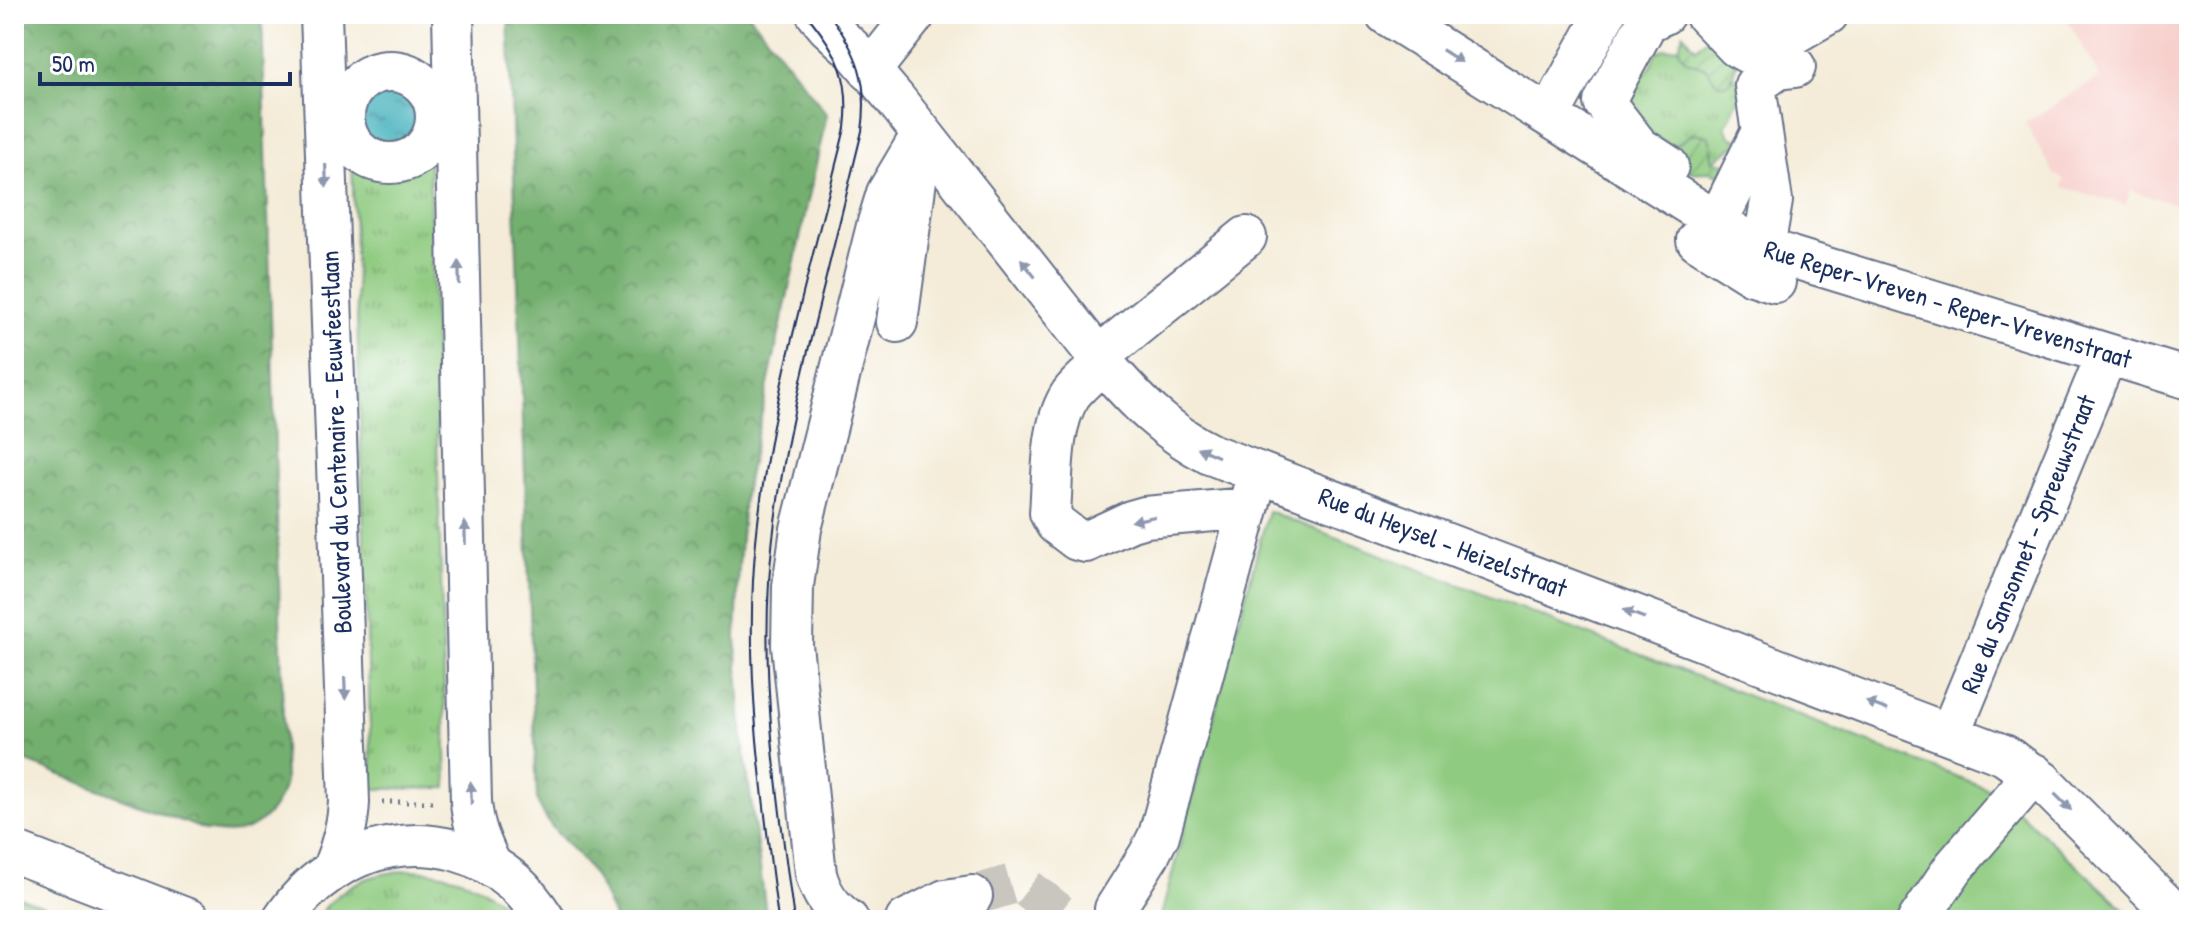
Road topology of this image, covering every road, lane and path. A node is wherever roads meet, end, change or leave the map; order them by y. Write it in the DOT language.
graph roads {
  1 [pos="321,14"];
  2 [pos="453,14"];
  3 [pos="817,14"];
  4 [pos="915,14"];
  5 [pos="1386,14"];
  6 [pos="1605,14"];
  7 [pos="1639,14"];
  8 [pos="1664,14"];
  9 [pos="1705,14"];
  10 [pos="1828,14"];
  11 [pos="1766,41"];
  12 [pos="870,71"];
  13 [pos="1554,110"];
  14 [pos="339,118"];
  15 [pos="1761,133"];
  16 [pos="922,134"];
  17 [pos="1726,204"];
  18 [pos="1246,237"];
  19 [pos="1769,251"];
  20 [pos="897,322"];
  21 [pos="2107,354"];
  22 [pos="1100,360"];
  23 [pos="2189,379"];
  24 [pos="1253,490"];
  25 [pos="1950,734"];
  26 [pos="2034,774"];
  27 [pos="375,802"];
  28 [pos="445,802"];
  29 [pos="14,852"];
  30 [pos="492,867"];
  31 [pos="333,868"];
  32 [pos="972,896"];
  33 [pos="1115,909"];
  34 [pos="190,920"];
  35 [pos="283,920"];
  36 [pos="545,920"];
  37 [pos="848,920"];
  38 [pos="906,920"];
  39 [pos="1918,920"];
  40 [pos="2181,920"];
  1 -- 31 [label="street, Boulevard du Centenaire - Eeuwfeestlaan, one-way"];
  30 -- 2 [label="street, one-way"];
  3 -- 12 [label="street, Rue du Heysel - Heizelstraat"];
  4 -- 12 [label="street"];
  5 -- 13 [label="street, Rue Reper-Vreven - Reper-Vrevenstraat, one-way"];
  6 -- 13 [label="street"];
  7 -- 13 [label="street"];
  8 -- 17 [label="street"];
  9 -- 10 [label="street"];
  11 -- 15 [label="street"];
  12 -- 16 [label="street, Rue du Heysel - Heizelstraat"];
  13 -- 19 [label="street"];
  13 -- 21 [label="street, Rue Reper-Vreven - Reper-Vrevenstraat"];
  14 -- 14 [label="street"];
  15 -- 17 [label="street"];
  15 -- 19 [label="street"];
  16 -- 20 [label="street"];
  22 -- 16 [label="street, Rue du Heysel - Heizelstraat, one-way"];
  16 -- 37 [label="street"];
  17 -- 19 [label="street"];
  18 -- 22 [label="street"];
  21 -- 23 [label="street, Rue Reper-Vreven - Reper-Vrevenstraat"];
  21 -- 25 [label="street, Rue du Sansonnet - Spreeuwstraat"];
  24 -- 22 [label="street, Rue du Heysel - Heizelstraat, one-way"];
  24 -- 22 [label="street, one-way"];
  25 -- 24 [label="street, Rue du Heysel - Heizelstraat, one-way"];
  24 -- 33 [label="street"];
  25 -- 26 [label="street, Rue du Heysel - Heizelstraat"];
  26 -- 39 [label="street"];
  26 -- 40 [label="street, Rue du Heysel - Heizelstraat, one-way"];
  27 -- 28 [label="path"];
  29 -- 34 [label="street"];
  30 -- 31 [label="street"];
  30 -- 36 [label="street"];
  31 -- 35 [label="street"];
  32 -- 38 [label="street"];
}
